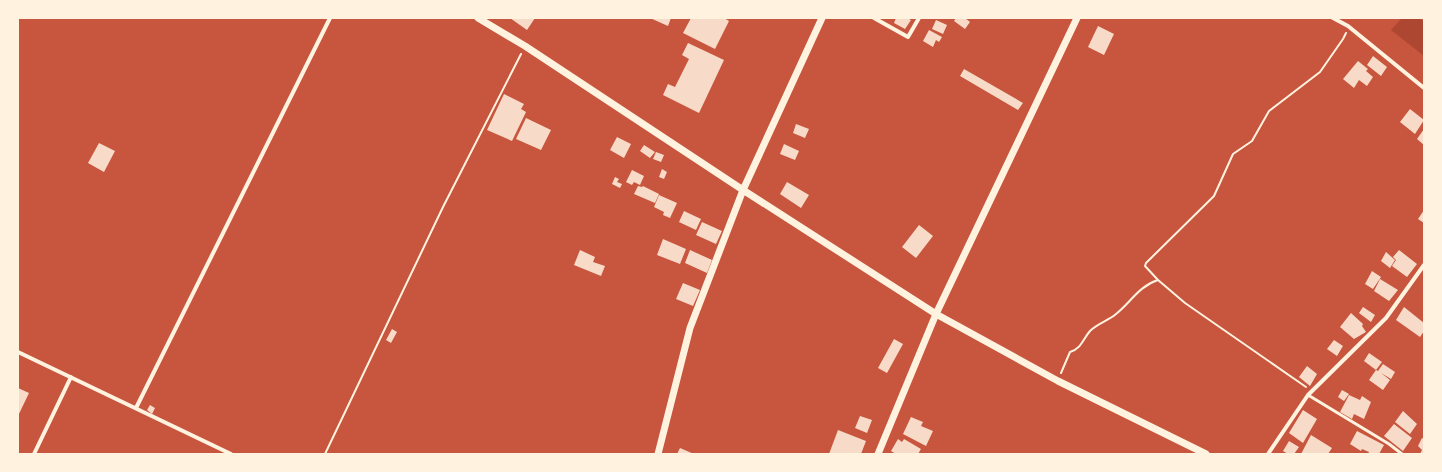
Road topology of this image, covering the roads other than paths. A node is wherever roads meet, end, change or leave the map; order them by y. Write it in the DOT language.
graph roads {
  1 [pos="330,18"];
  2 [pos="478,18"];
  3 [pos="822,18"];
  4 [pos="874,18"];
  5 [pos="919,18"];
  6 [pos="1077,18"];
  7 [pos="1333,18"];
  8 [pos="1424,88"];
  9 [pos="743,190"];
  10 [pos="1424,265"];
  11 [pos="936,314"];
  12 [pos="18,352"];
  13 [pos="71,377"];
  14 [pos="1310,393"];
  15 [pos="136,408"];
  16 [pos="34,454"];
  17 [pos="231,454"];
  18 [pos="658,454"];
  19 [pos="878,454"];
  20 [pos="1206,454"];
  21 [pos="1268,454"];
  22 [pos="1402,454"];
  1 -- 15 [label="street"];
  2 -- 9 [label="street"];
  3 -- 9 [label="street"];
  4 -- 5 [label="street"];
  6 -- 11 [label="street"];
  7 -- 8 [label="street"];
  9 -- 11 [label="street"];
  9 -- 18 [label="street"];
  10 -- 14 [label="street"];
  11 -- 19 [label="street"];
  11 -- 20 [label="street"];
  12 -- 13 [label="street"];
  13 -- 15 [label="street"];
  13 -- 16 [label="street"];
  14 -- 21 [label="street"];
  14 -- 22 [label="lane"];
  15 -- 17 [label="street"];
}
